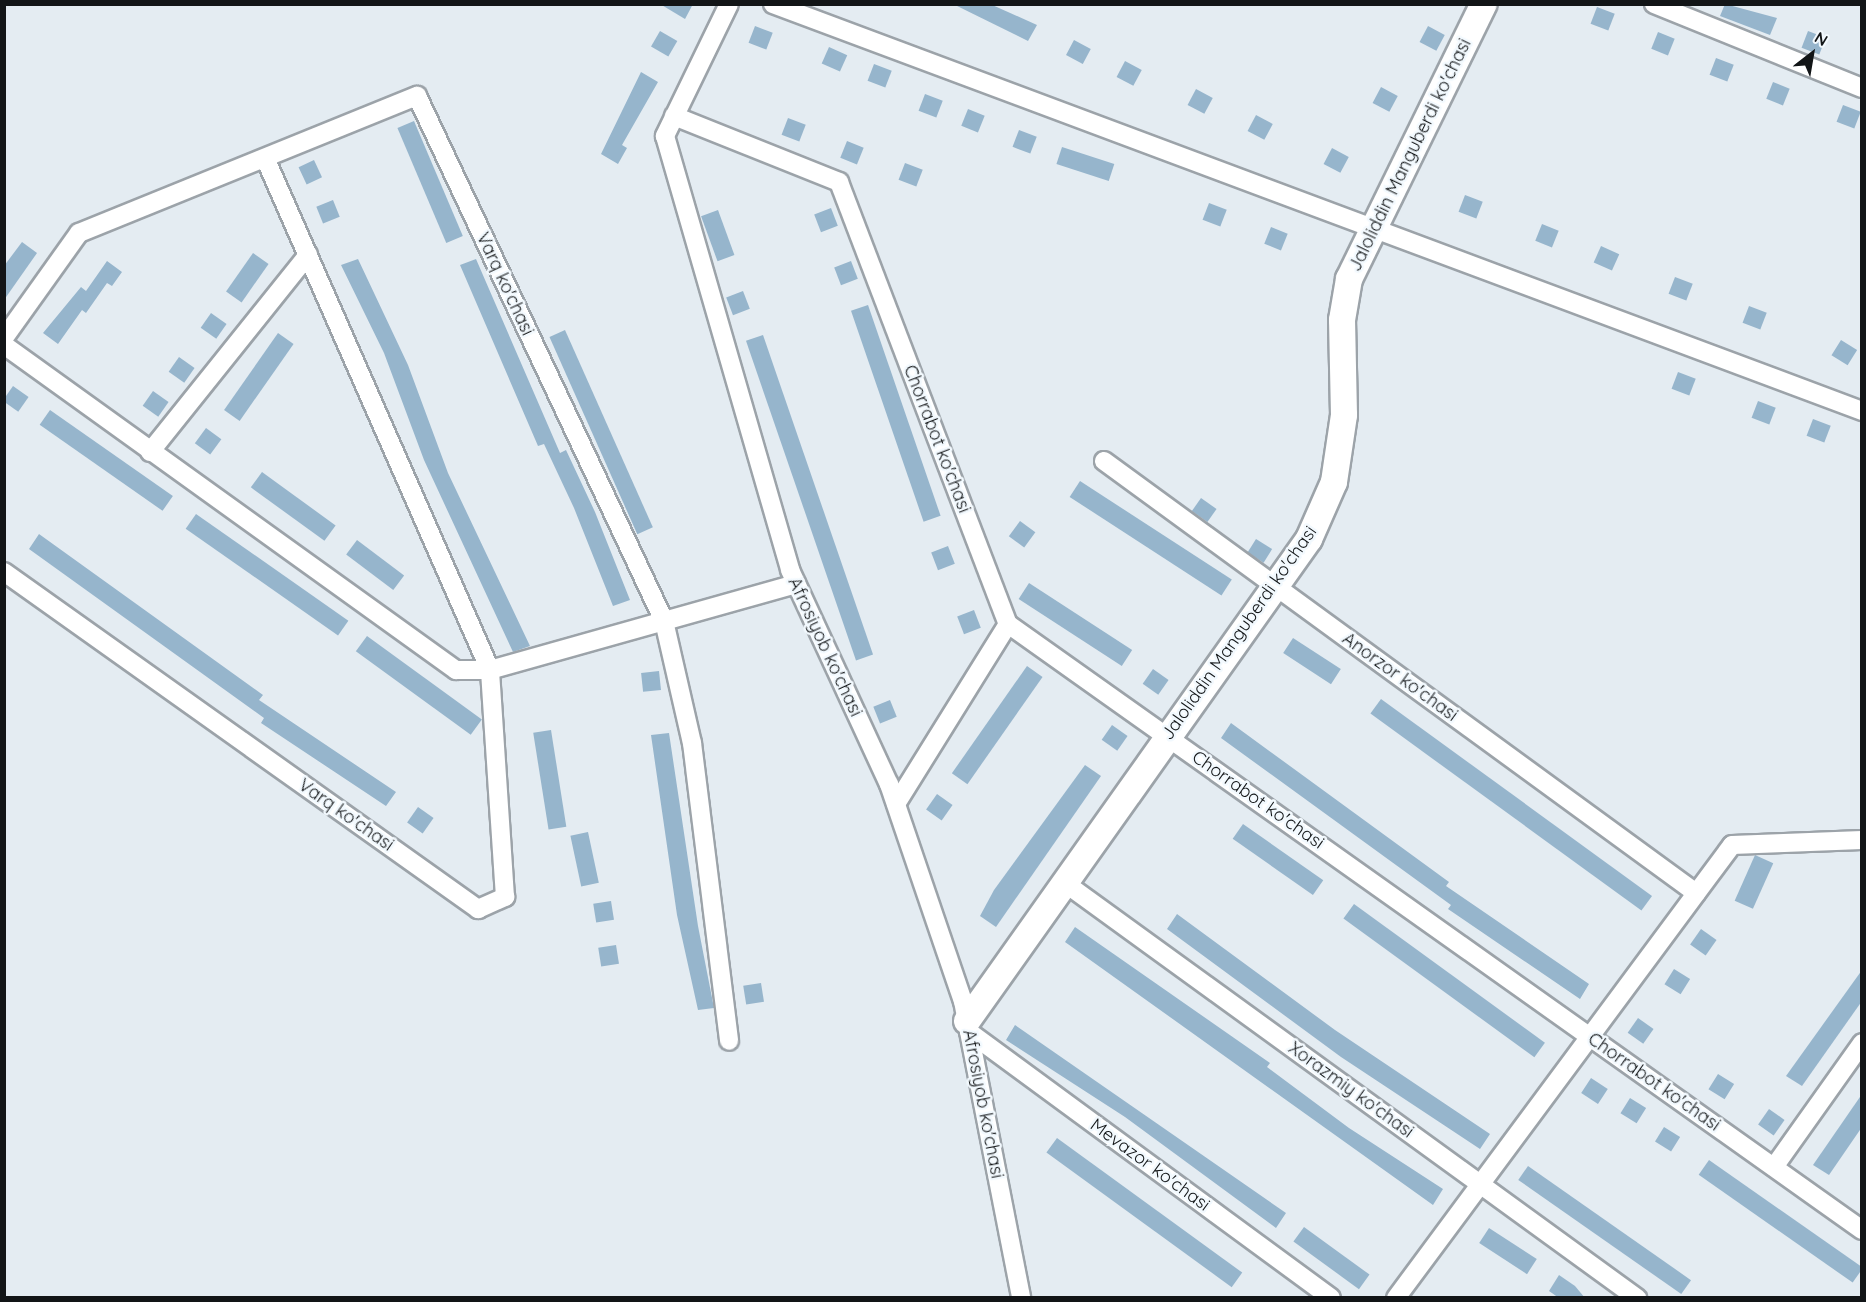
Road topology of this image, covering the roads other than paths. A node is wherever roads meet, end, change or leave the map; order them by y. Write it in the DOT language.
graph roads {
  1 [pos="729,4"];
  2 [pos="773,4"];
  3 [pos="1484,4"];
  4 [pos="1654,4"];
  5 [pos="1862,88"];
  6 [pos="674,116"];
  7 [pos="265,158"];
  8 [pos="1370,229"];
  9 [pos="308,255"];
  10 [pos="4,338"];
  11 [pos="4,345"];
  12 [pos="1859,405"];
  13 [pos="150,452"];
  14 [pos="1104,462"];
  15 [pos="4,572"];
  16 [pos="796,584"];
  17 [pos="1275,586"];
  18 [pos="664,621"];
  19 [pos="1008,624"];
  20 [pos="490,670"];
  21 [pos="1169,736"];
  22 [pos="896,804"];
  23 [pos="1862,840"];
  24 [pos="1065,883"];
  25 [pos="1696,893"];
  26 [pos="968,1027"];
  27 [pos="1589,1036"];
  28 [pos="729,1041"];
  29 [pos="1862,1043"];
  30 [pos="1774,1167"];
  31 [pos="1480,1183"];
  32 [pos="1862,1230"];
  33 [pos="1021,1298"];
  34 [pos="1331,1298"];
  35 [pos="1396,1298"];
  36 [pos="1637,1298"];
  1 -- 6 [label="street, Afrosiyob ko'chasi"];
  2 -- 8 [label="street"];
  3 -- 8 [label="street, Jaloliddin Manguberdi ko'chasi"];
  4 -- 5 [label="street"];
  6 -- 16 [label="street, Afrosiyob ko'chasi"];
  6 -- 19 [label="street, Chorrabot ko'chasi"];
  7 -- 9 [label="street, Varq ko'chasi"];
  7 -- 10 [label="street, Varq ko'chasi"];
  7 -- 18 [label="street, Varq ko'chasi"];
  8 -- 12 [label="street"];
  8 -- 17 [label="street, Jaloliddin Manguberdi ko'chasi"];
  9 -- 13 [label="street"];
  9 -- 20 [label="street, Varq ko'chasi"];
  11 -- 13 [label="street"];
  13 -- 20 [label="street"];
  14 -- 17 [label="street, Anorzor ko'chasi"];
  15 -- 20 [label="street, Varq ko'chasi"];
  16 -- 18 [label="street"];
  16 -- 22 [label="street, Afrosiyob ko'chasi"];
  17 -- 21 [label="street, Jaloliddin Manguberdi ko'chasi"];
  17 -- 25 [label="street, Anorzor ko'chasi"];
  18 -- 20 [label="street"];
  18 -- 28 [label="street, Varq ko'chasi"];
  19 -- 21 [label="street, Chorrabot ko'chasi"];
  19 -- 22 [label="street"];
  21 -- 24 [label="street, Jaloliddin Manguberdi ko'chasi"];
  21 -- 27 [label="street, Chorrabot ko'chasi"];
  22 -- 26 [label="street, Afrosiyob ko'chasi"];
  23 -- 25 [label="street"];
  24 -- 26 [label="street, Jaloliddin Manguberdi ko'chasi"];
  24 -- 31 [label="street, Xorazmiy ko'chasi"];
  25 -- 27 [label="street"];
  26 -- 33 [label="street, Afrosiyob ko'chasi"];
  26 -- 34 [label="street, Mevazor ko'chasi"];
  27 -- 30 [label="street, Chorrabot ko'chasi"];
  27 -- 31 [label="street"];
  29 -- 30 [label="street"];
  30 -- 32 [label="street, Chorrabot ko'chasi"];
  31 -- 35 [label="street"];
  31 -- 36 [label="street, Xorazmiy ko'chasi"];
}
